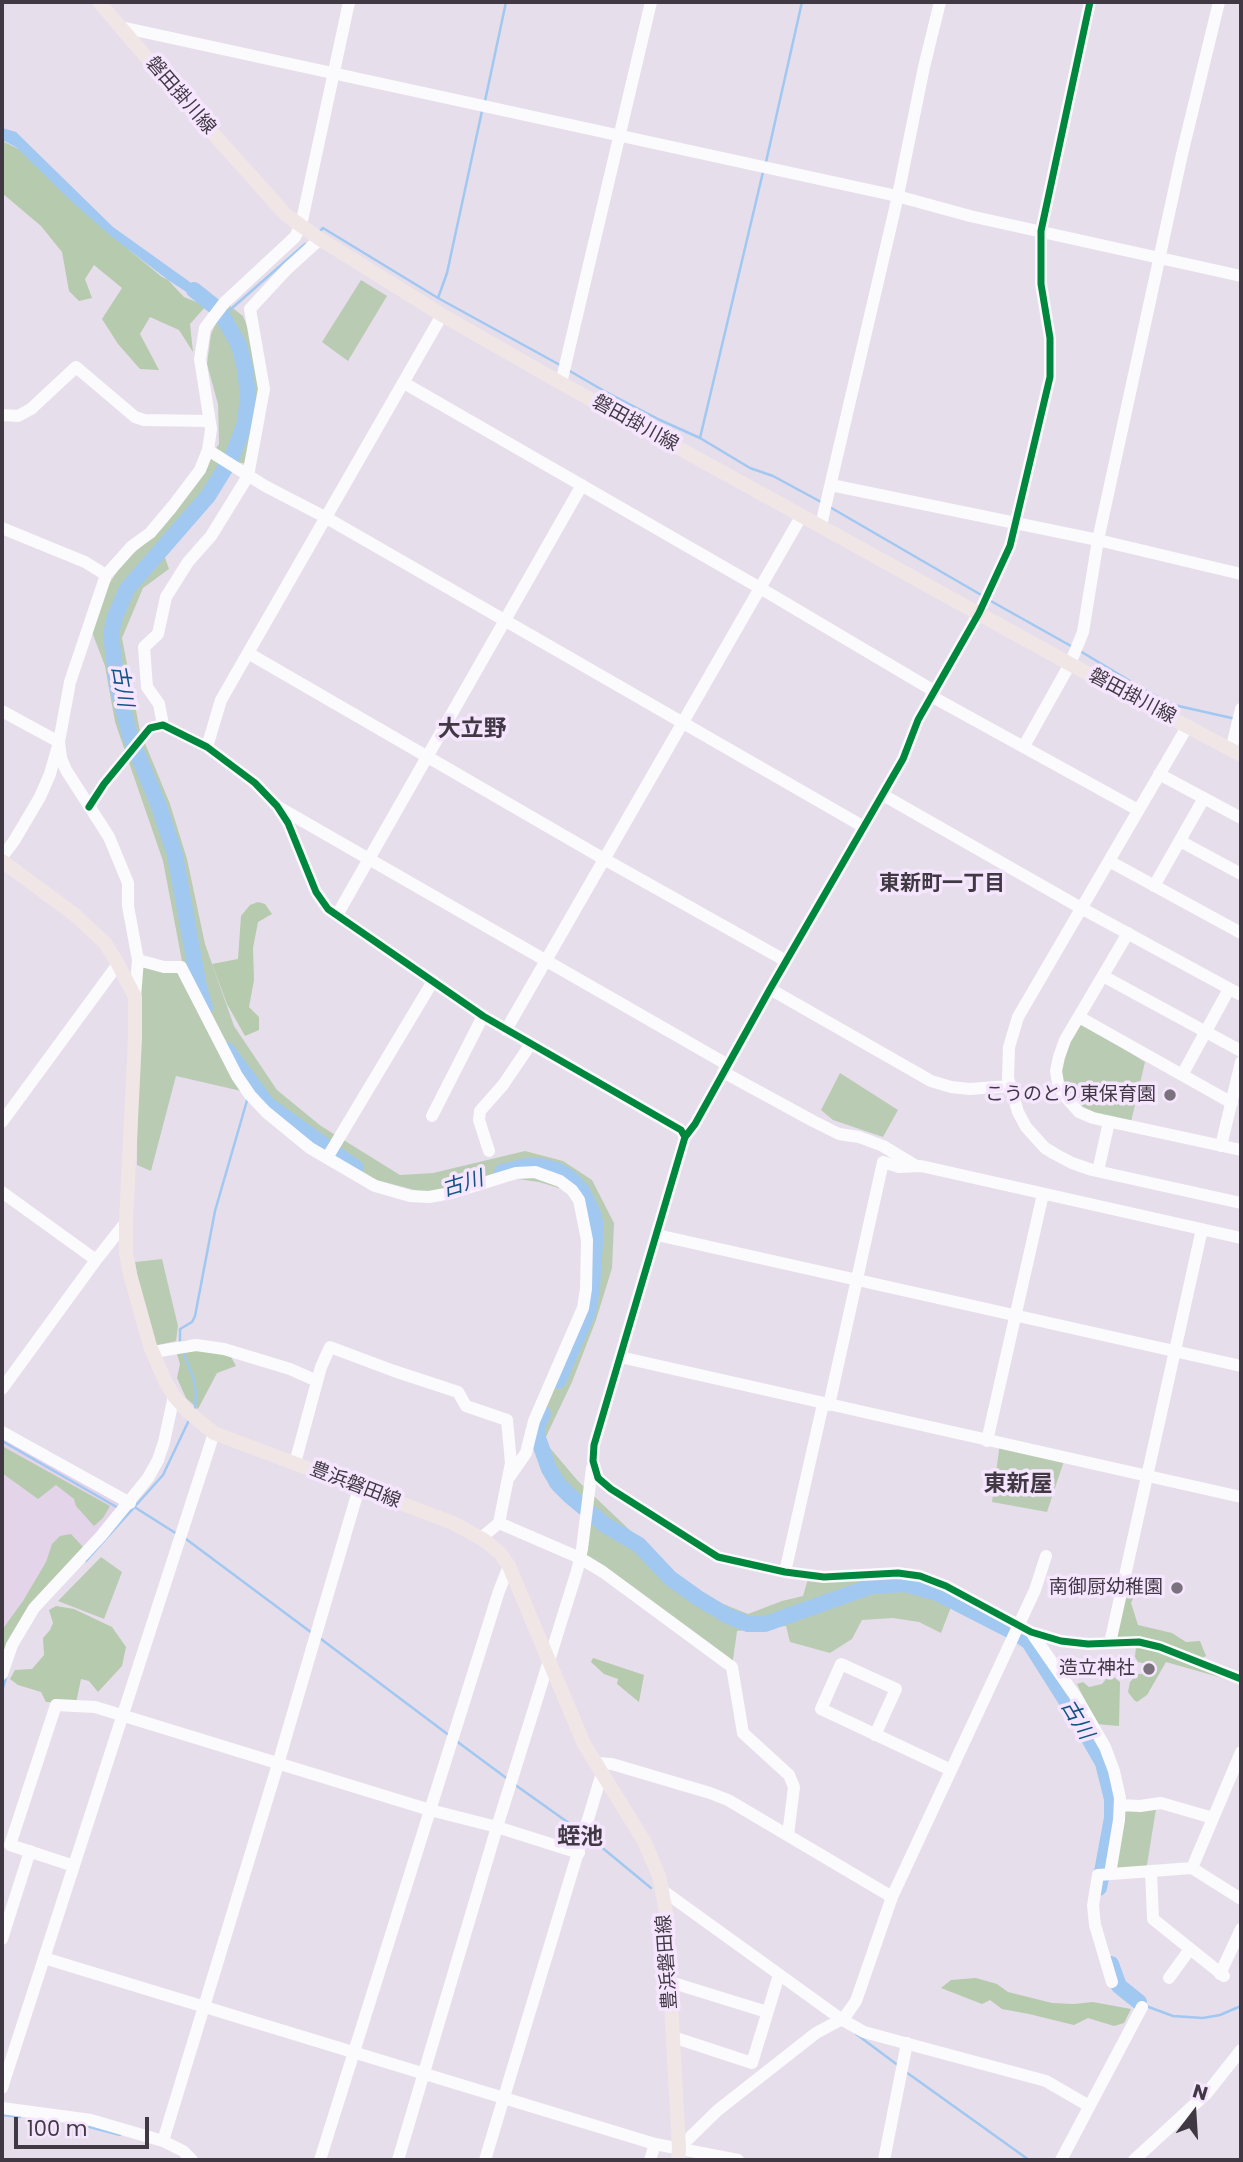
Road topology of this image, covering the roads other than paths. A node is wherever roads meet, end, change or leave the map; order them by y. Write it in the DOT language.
graph roads {
  1 [pos="99,2"];
  2 [pos="349,2"];
  3 [pos="652,2"];
  4 [pos="940,2"];
  5 [pos="1090,2"];
  6 [pos="1219,2"];
  7 [pos="121,27"];
  8 [pos="333,73"];
  9 [pos="620,135"];
  10 [pos="897,197"];
  11 [pos="301,225"];
  12 [pos="1041,231"];
  13 [pos="320,239"];
  14 [pos="1159,258"];
  15 [pos="1241,276"];
  16 [pos="442,315"];
  17 [pos="404,383"];
  18 [pos="561,383"];
  19 [pos="2,415"];
  20 [pos="209,421"];
  21 [pos="210,451"];
  22 [pos="248,476"];
  23 [pos="582,485"];
  24 [pos="831,485"];
  25 [pos="802,515"];
  26 [pos="325,517"];
  27 [pos="1017,523"];
  28 [pos="821,525"];
  29 [pos="2,528"];
  30 [pos="1098,540"];
  31 [pos="106,575"];
  32 [pos="1241,575"];
  33 [pos="760,588"];
  34 [pos="979,613"];
  35 [pos="505,620"];
  36 [pos="248,653"];
  37 [pos="1070,664"];
  38 [pos="933,694"];
  39 [pos="1241,709"];
  40 [pos="2,711"];
  41 [pos="683,722"];
  42 [pos="163,725"];
  43 [pos="1187,727"];
  44 [pos="59,742"];
  45 [pos="1024,746"];
  46 [pos="207,747"];
  47 [pos="1236,753"];
  48 [pos="427,755"];
  49 [pos="1159,774"];
  50 [pos="883,794"];
  51 [pos="1204,798"];
  52 [pos="276,806"];
  53 [pos="89,807"];
  54 [pos="1138,810"];
  55 [pos="1241,818"];
  56 [pos="864,827"];
  57 [pos="1180,841"];
  58 [pos="368,859"];
  59 [pos="604,859"];
  60 [pos="2,860"];
  61 [pos="1109,861"];
  62 [pos="1241,874"];
  63 [pos="1154,886"];
  64 [pos="1081,908"];
  65 [pos="337,915"];
  66 [pos="1128,933"];
  67 [pos="1241,933"];
  68 [pos="138,960"];
  69 [pos="546,961"];
  70 [pos="786,961"];
  71 [pos="118,964"];
  72 [pos="1103,976"];
  73 [pos="433,981"];
  74 [pos="770,989"];
  75 [pos="1237,990"];
  76 [pos="135,997"];
  77 [pos="483,1016"];
  78 [pos="1079,1017"];
  79 [pos="506,1031"];
  80 [pos="1206,1032"];
  81 [pos="530,1045"];
  82 [pos="1241,1051"];
  83 [pos="1241,1062"];
  84 [pos="726,1069"];
  85 [pos="1182,1076"];
  86 [pos="1010,1086"];
  87 [pos="1232,1103"];
  88 [pos="432,1116"];
  89 [pos="2,1122"];
  90 [pos="1109,1122"];
  91 [pos="685,1137"];
  92 [pos="1222,1146"];
  93 [pos="1241,1150"];
  94 [pos="489,1152"];
  95 [pos="327,1158"];
  96 [pos="916,1166"];
  97 [pos="1098,1171"];
  98 [pos="2,1192"];
  99 [pos="1043,1194"];
  100 [pos="1241,1203"];
  101 [pos="126,1222"];
  102 [pos="1202,1229"];
  103 [pos="657,1235"];
  104 [pos="1241,1238"];
  105 [pos="96,1259"];
  106 [pos="857,1279"];
  107 [pos="1016,1314"];
  108 [pos="1174,1351"];
  109 [pos="153,1352"];
  110 [pos="620,1357"];
  111 [pos="1241,1366"];
  112 [pos="317,1381"];
  113 [pos="2,1389"];
  114 [pos="174,1396"];
  115 [pos="826,1405"];
  116 [pos="2,1432"];
  117 [pos="214,1433"];
  118 [pos="987,1441"];
  119 [pos="593,1461"];
  120 [pos="295,1463"];
  121 [pos="510,1476"];
  122 [pos="1146,1476"];
  123 [pos="359,1488"];
  124 [pos="1241,1497"];
  125 [pos="130,1503"];
  126 [pos="499,1523"];
  127 [pos="481,1538"];
  128 [pos="1046,1556"];
  129 [pos="580,1558"];
  130 [pos="509,1566"];
  131 [pos="785,1572"];
  132 [pos="1019,1625"];
  133 [pos="1031,1632"];
  134 [pos="1110,1643"];
  135 [pos="549,1660"];
  136 [pos="2,1674"];
  137 [pos="1241,1679"];
  138 [pos="122,1715"];
  139 [pos="875,1734"];
  140 [pos="1241,1752"];
  141 [pos="278,1764"];
  142 [pos="599,1768"];
  143 [pos="951,1770"];
  144 [pos="1235,1783"];
  145 [pos="1119,1804"];
  146 [pos="430,1810"];
  147 [pos="1213,1818"];
  148 [pos="497,1827"];
  149 [pos="788,1835"];
  150 [pos="30,1851"];
  151 [pos="579,1853"];
  152 [pos="74,1866"];
  153 [pos="1192,1868"];
  154 [pos="1151,1871"];
  155 [pos="1110,1874"];
  156 [pos="662,1890"];
  157 [pos="892,1897"];
  158 [pos="1241,1899"];
  159 [pos="1241,1929"];
  160 [pos="2,1939"];
  161 [pos="1190,1949"];
  162 [pos="44,1958"];
  163 [pos="779,1975"];
  164 [pos="1169,1978"];
  165 [pos="670,1982"];
  166 [pos="1112,1982"];
  167 [pos="1142,2007"];
  168 [pos="203,2008"];
  169 [pos="767,2012"];
  170 [pos="841,2019"];
  171 [pos="673,2037"];
  172 [pos="907,2043"];
  173 [pos="1241,2050"];
  174 [pos="352,2052"];
  175 [pos="424,2073"];
  176 [pos="2,2088"];
  177 [pos="504,2097"];
  178 [pos="1089,2106"];
  179 [pos="2,2108"];
  180 [pos="163,2141"];
  181 [pos="655,2144"];
  182 [pos="679,2154"];
  183 [pos="192,2160"];
  184 [pos="320,2160"];
  185 [pos="398,2160"];
  186 [pos="485,2160"];
  187 [pos="650,2160"];
  188 [pos="738,2160"];
  189 [pos="884,2160"];
  190 [pos="1061,2160"];
  191 [pos="1134,2160"];
  1 -- 7 [label="main road, 磐田掛川線"];
  2 -- 8 [label="street"];
  3 -- 9 [label="street"];
  4 -- 10 [label="street"];
  5 -- 12 [label="street"];
  6 -- 14 [label="street"];
  7 -- 8 [label="street"];
  7 -- 11 [label="main road, 磐田掛川線"];
  8 -- 9 [label="street"];
  8 -- 11 [label="street"];
  9 -- 10 [label="street"];
  9 -- 18 [label="street"];
  10 -- 12 [label="street"];
  10 -- 24 [label="street"];
  11 -- 13 [label="main road, 磐田掛川線"];
  11 -- 20 [label="street"];
  12 -- 14 [label="street"];
  12 -- 27 [label="street"];
  13 -- 16 [label="main road, 磐田掛川線"];
  13 -- 22 [label="street"];
  14 -- 15 [label="street"];
  14 -- 30 [label="street"];
  16 -- 17 [label="street"];
  16 -- 18 [label="main road, 磐田掛川線"];
  17 -- 23 [label="street"];
  17 -- 26 [label="street"];
  18 -- 25 [label="main road, 磐田掛川線"];
  19 -- 20 [label="street"];
  20 -- 21 [label="street"];
  21 -- 22 [label="street"];
  21 -- 31 [label="street"];
  22 -- 26 [label="street"];
  22 -- 42 [label="street"];
  23 -- 33 [label="street"];
  23 -- 35 [label="street"];
  24 -- 27 [label="street"];
  24 -- 28 [label="street"];
  25 -- 28 [label="main road, 磐田掛川線"];
  25 -- 33 [label="street"];
  26 -- 35 [label="street"];
  26 -- 36 [label="street"];
  27 -- 30 [label="street"];
  27 -- 34 [label="street"];
  28 -- 34 [label="main road, 磐田掛川線"];
  29 -- 31 [label="street"];
  30 -- 32 [label="street"];
  30 -- 37 [label="street"];
  31 -- 44 [label="street"];
  33 -- 38 [label="street"];
  33 -- 41 [label="street"];
  34 -- 37 [label="main road, 磐田掛川線"];
  34 -- 38 [label="street"];
  35 -- 41 [label="street"];
  35 -- 48 [label="street"];
  36 -- 46 [label="street"];
  36 -- 48 [label="street"];
  37 -- 43 [label="main road, 磐田掛川線"];
  37 -- 45 [label="street"];
  38 -- 45 [label="street"];
  38 -- 50 [label="street"];
  39 -- 47 [label="street"];
  40 -- 44 [label="street"];
  41 -- 56 [label="street"];
  41 -- 59 [label="street"];
  42 -- 46 [label="street"];
  42 -- 53 [label="street"];
  43 -- 47 [label="main road, 磐田掛川線"];
  43 -- 49 [label="street"];
  44 -- 53 [label="street"];
  44 -- 60 [label="street"];
  45 -- 54 [label="street"];
  46 -- 52 [label="street"];
  48 -- 58 [label="street"];
  48 -- 59 [label="street"];
  49 -- 51 [label="street"];
  49 -- 54 [label="street"];
  50 -- 56 [label="street"];
  50 -- 64 [label="street"];
  51 -- 55 [label="street"];
  51 -- 57 [label="street"];
  52 -- 58 [label="street"];
  52 -- 65 [label="street"];
  53 -- 68 [label="street"];
  54 -- 61 [label="street"];
  56 -- 70 [label="street"];
  57 -- 62 [label="street"];
  57 -- 63 [label="street"];
  58 -- 65 [label="street"];
  58 -- 69 [label="street"];
  59 -- 69 [label="street"];
  59 -- 70 [label="street"];
  60 -- 71 [label="main road, 豊浜磐田線"];
  61 -- 63 [label="street"];
  61 -- 64 [label="street"];
  63 -- 67 [label="street"];
  64 -- 66 [label="street"];
  64 -- 86 [label="street"];
  65 -- 73 [label="street"];
  66 -- 72 [label="street"];
  66 -- 75 [label="street"];
  68 -- 76 [label="street"];
  68 -- 95 [label="street"];
  69 -- 79 [label="street"];
  69 -- 84 [label="street"];
  70 -- 74 [label="street"];
  71 -- 76 [label="main road, 豊浜磐田線"];
  71 -- 89 [label="street"];
  72 -- 78 [label="street"];
  72 -- 80 [label="street"];
  73 -- 77 [label="street"];
  73 -- 95 [label="street"];
  74 -- 84 [label="street"];
  74 -- 86 [label="street"];
  75 -- 80 [label="street"];
  76 -- 101 [label="main road, 豊浜磐田線"];
  77 -- 79 [label="street"];
  77 -- 88 [label="street"];
  78 -- 85 [label="street"];
  78 -- 90 [label="street"];
  79 -- 81 [label="street"];
  80 -- 82 [label="street"];
  80 -- 85 [label="street"];
  81 -- 91 [label="street"];
  81 -- 94 [label="street"];
  83 -- 87 [label="street"];
  84 -- 91 [label="street"];
  84 -- 96 [label="street"];
  85 -- 87 [label="street"];
  86 -- 97 [label="street"];
  87 -- 92 [label="street"];
  90 -- 92 [label="street"];
  90 -- 97 [label="street"];
  91 -- 103 [label="street"];
  92 -- 93 [label="street"];
  95 -- 121 [label="street"];
  96 -- 99 [label="street"];
  96 -- 106 [label="street"];
  97 -- 100 [label="street"];
  98 -- 105 [label="street"];
  99 -- 102 [label="street"];
  99 -- 107 [label="street"];
  101 -- 105 [label="street"];
  101 -- 109 [label="main road, 豊浜磐田線"];
  102 -- 104 [label="street"];
  102 -- 108 [label="street"];
  103 -- 106 [label="street"];
  103 -- 110 [label="street"];
  105 -- 113 [label="street"];
  106 -- 107 [label="street"];
  106 -- 115 [label="street"];
  107 -- 108 [label="street"];
  107 -- 118 [label="street"];
  108 -- 111 [label="street"];
  108 -- 122 [label="street"];
  109 -- 112 [label="street"];
  109 -- 114 [label="main road, 豊浜磐田線"];
  110 -- 115 [label="street"];
  110 -- 119 [label="street"];
  112 -- 120 [label="street"];
  112 -- 121 [label="street"];
  114 -- 117 [label="main road, 豊浜磐田線"];
  114 -- 125 [label="street"];
  115 -- 118 [label="street"];
  115 -- 131 [label="street"];
  116 -- 125 [label="street"];
  117 -- 120 [label="main road, 豊浜磐田線"];
  117 -- 138 [label="street"];
  118 -- 122 [label="street"];
  119 -- 129 [label="street"];
  119 -- 131 [label="street"];
  120 -- 123 [label="main road, 豊浜磐田線"];
  121 -- 126 [label="street"];
  122 -- 124 [label="street"];
  122 -- 134 [label="street"];
  123 -- 127 [label="main road, 豊浜磐田線"];
  123 -- 141 [label="street"];
  125 -- 136 [label="street"];
  126 -- 127 [label="street"];
  126 -- 129 [label="street"];
  127 -- 130 [label="main road, 豊浜磐田線"];
  128 -- 132 [label="street"];
  129 -- 135 [label="street"];
  129 -- 149 [label="street"];
  130 -- 135 [label="main road, 豊浜磐田線"];
  130 -- 146 [label="street"];
  131 -- 132 [label="street"];
  132 -- 133 [label="street"];
  132 -- 143 [label="street"];
  133 -- 134 [label="street"];
  133 -- 145 [label="street"];
  134 -- 137 [label="street"];
  135 -- 142 [label="main road, 豊浜磐田線"];
  135 -- 148 [label="street"];
  138 -- 141 [label="street"];
  138 -- 150 [label="street"];
  138 -- 152 [label="street"];
  139 -- 139 [label="street"];
  139 -- 143 [label="street"];
  140 -- 144 [label="street"];
  141 -- 146 [label="street"];
  141 -- 168 [label="street"];
  142 -- 149 [label="street"];
  142 -- 151 [label="street"];
  142 -- 156 [label="main road, 豊浜磐田線"];
  143 -- 157 [label="street"];
  144 -- 147 [label="street"];
  145 -- 147 [label="street"];
  145 -- 155 [label="street"];
  146 -- 148 [label="street"];
  146 -- 174 [label="street"];
  147 -- 153 [label="street"];
  148 -- 151 [label="street"];
  148 -- 175 [label="street"];
  149 -- 157 [label="street"];
  150 -- 152 [label="street"];
  150 -- 160 [label="street"];
  151 -- 177 [label="street"];
  152 -- 162 [label="street"];
  153 -- 154 [label="street"];
  153 -- 158 [label="street"];
  154 -- 155 [label="street"];
  154 -- 161 [label="street"];
  155 -- 166 [label="street"];
  156 -- 163 [label="street"];
  156 -- 165 [label="main road, 豊浜磐田線"];
  157 -- 170 [label="street"];
  159 -- 161 [label="street"];
  161 -- 164 [label="street"];
  162 -- 168 [label="street"];
  162 -- 176 [label="street"];
  163 -- 169 [label="street"];
  163 -- 170 [label="street"];
  165 -- 169 [label="street"];
  165 -- 171 [label="main road, 豊浜磐田線"];
  167 -- 178 [label="street"];
  168 -- 174 [label="street"];
  168 -- 180 [label="street"];
  169 -- 171 [label="street"];
  170 -- 172 [label="street"];
  170 -- 182 [label="street"];
  171 -- 182 [label="main road, 豊浜磐田線"];
  172 -- 178 [label="street"];
  172 -- 189 [label="street"];
  173 -- 191 [label="street"];
  174 -- 175 [label="street"];
  174 -- 184 [label="street"];
  175 -- 177 [label="street"];
  175 -- 185 [label="street"];
  177 -- 181 [label="street"];
  177 -- 186 [label="street"];
  178 -- 190 [label="street"];
  179 -- 180 [label="street"];
  180 -- 183 [label="street"];
  181 -- 182 [label="street"];
  181 -- 187 [label="street"];
  182 -- 188 [label="street"];
}
